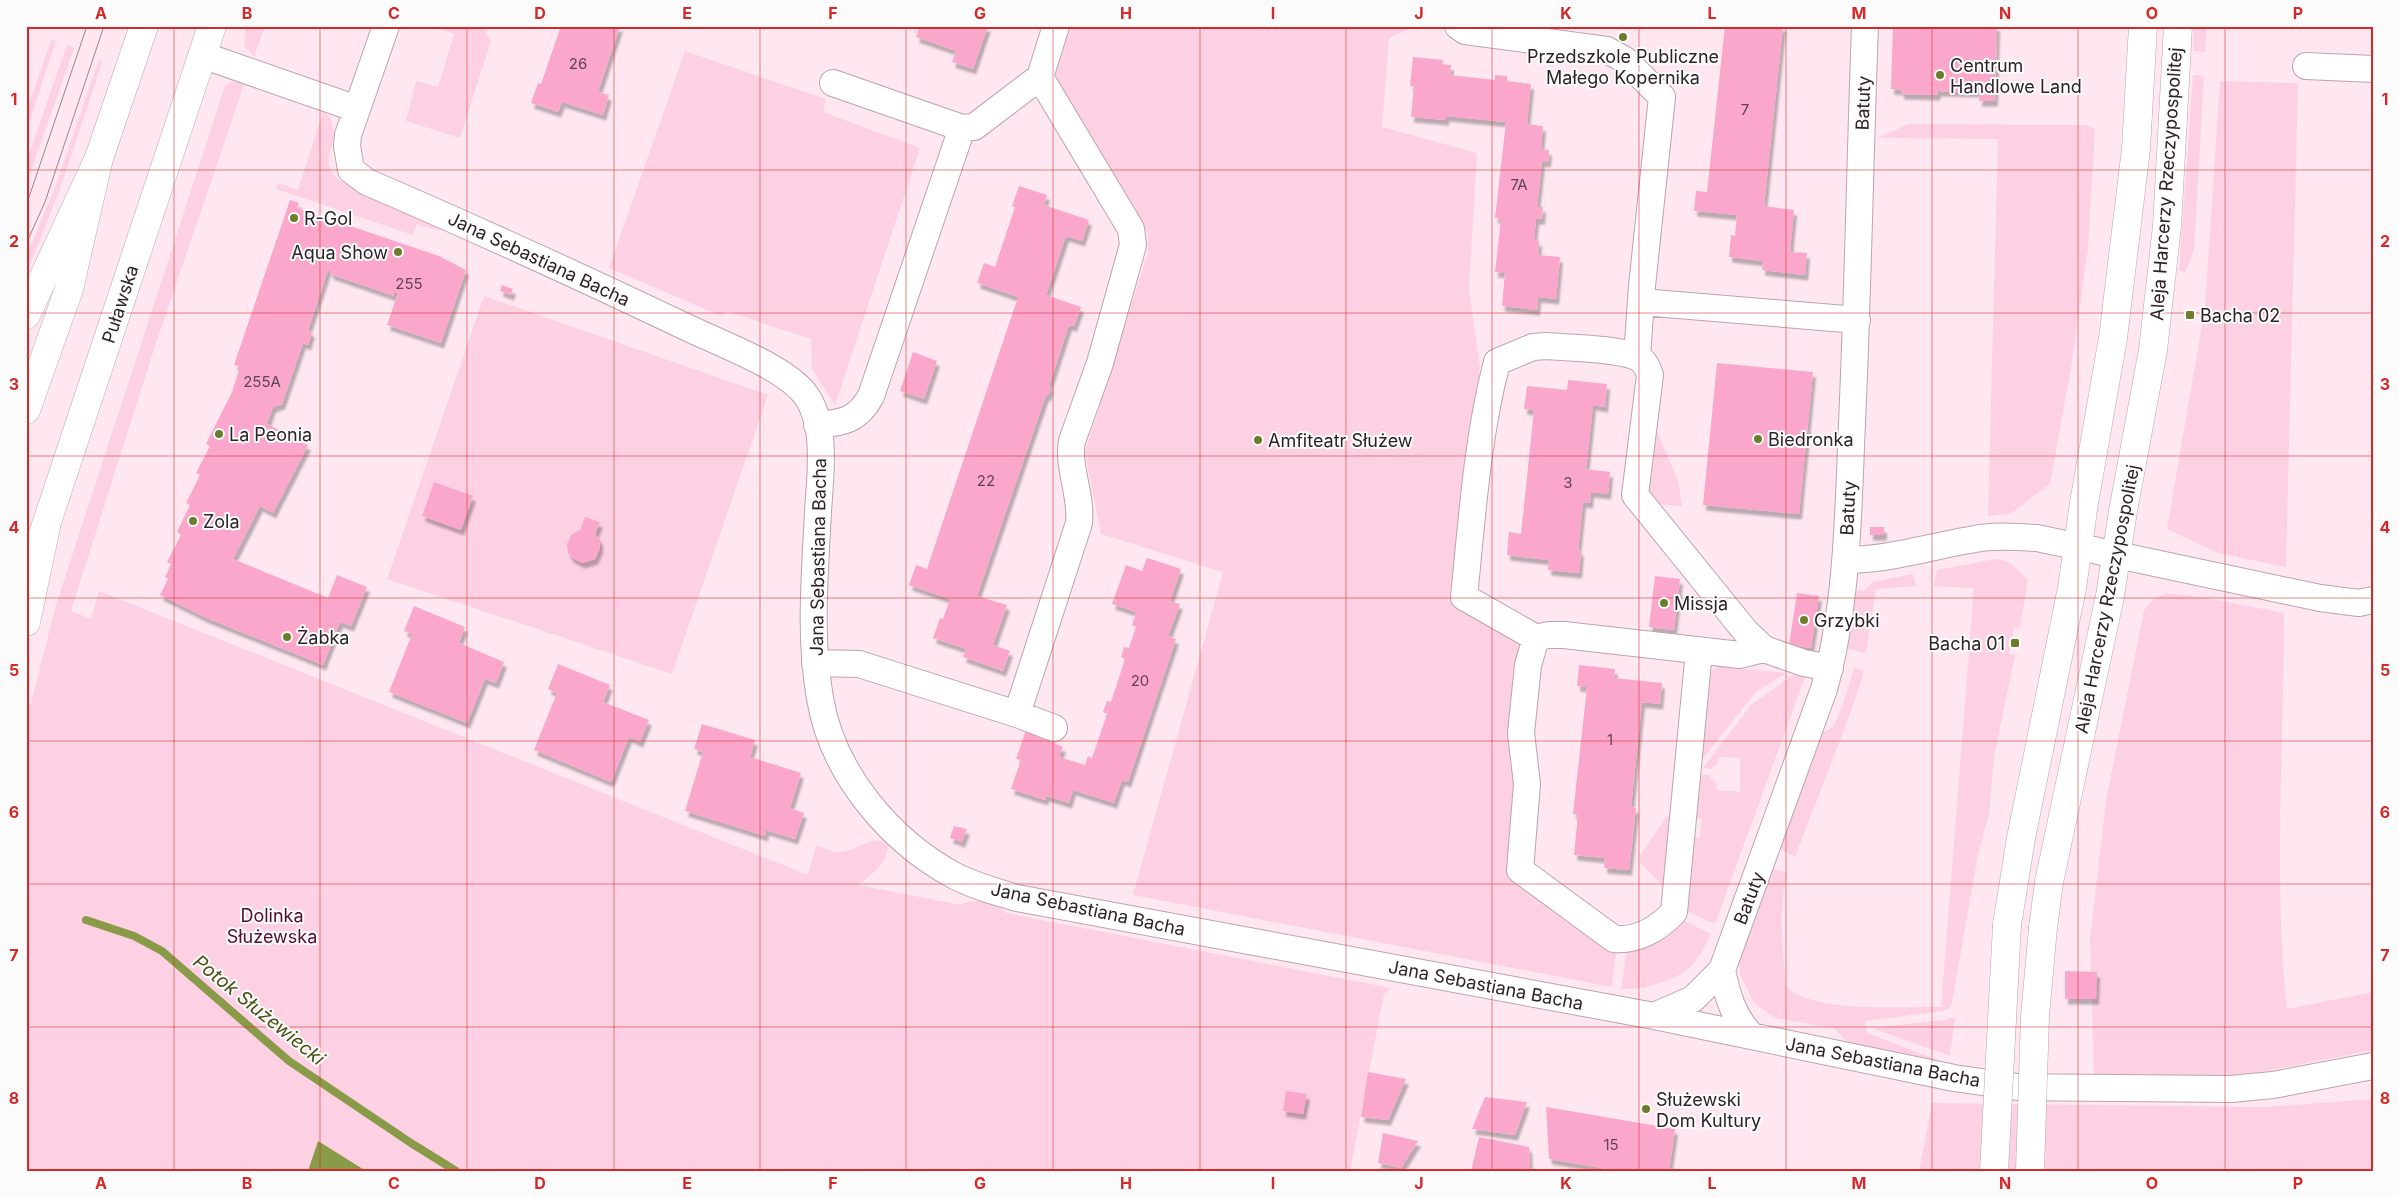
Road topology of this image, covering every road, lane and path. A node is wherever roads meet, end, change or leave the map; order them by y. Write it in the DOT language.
graph roads {
  1 [pos="144,26"];
  2 [pos="212,26"];
  3 [pos="386,26"];
  4 [pos="1056,26"];
  5 [pos="1458,26"];
  6 [pos="1865,26"];
  7 [pos="2143,26"];
  8 [pos="2178,26"];
  9 [pos="202,56"];
  10 [pos="2306,66"];
  11 [pos="2373,68"];
  12 [pos="1040,77"];
  13 [pos="833,83"];
  14 [pos="357,109"];
  15 [pos="962,128"];
  16 [pos="99,158"];
  17 [pos="1642,302"];
  18 [pos="26,315"];
  19 [pos="1856,320"];
  20 [pos="1642,363"];
  21 [pos="26,410"];
  22 [pos="817,425"];
  23 [pos="46,527"];
  24 [pos="2078,547"];
  25 [pos="2117,554"];
  26 [pos="1846,560"];
  27 [pos="26,581"];
  28 [pos="2373,600"];
  29 [pos="26,622"];
  30 [pos="1536,638"];
  31 [pos="1764,649"];
  32 [pos="1699,651"];
  33 [pos="815,663"];
  34 [pos="1830,668"];
  35 [pos="1017,714"];
  36 [pos="1054,728"];
  37 [pos="1722,970"];
  38 [pos="1654,1016"];
  39 [pos="1751,1035"];
  40 [pos="2373,1066"];
  41 [pos="1994,1171"];
  42 [pos="2030,1171"];
  1 -- 16 [label="street"];
  2 -- 9 [label="street, Puławska"];
  3 -- 14 [label="street, Jana Sebastiana Bacha"];
  4 -- 12 [label="street"];
  5 -- 17 [label="street"];
  6 -- 19 [label="street, Batuty"];
  7 -- 24 [label="street, Aleja Harcerzy Rzeczypospolitej"];
  8 -- 25 [label="street, Aleja Harcerzy Rzeczypospolitej"];
  9 -- 14 [label="street"];
  9 -- 23 [label="street, Puławska"];
  10 -- 11 [label="street"];
  12 -- 15 [label="street"];
  12 -- 35 [label="street"];
  13 -- 15 [label="street"];
  14 -- 22 [label="street, Jana Sebastiana Bacha"];
  15 -- 22 [label="street"];
  16 -- 18 [label="street"];
  16 -- 21 [label="street"];
  17 -- 19 [label="street"];
  17 -- 20 [label="street"];
  19 -- 26 [label="street, Batuty"];
  20 -- 30 [label="street"];
  20 -- 31 [label="street"];
  22 -- 33 [label="street, Jana Sebastiana Bacha"];
  23 -- 27 [label="street, Puławska"];
  23 -- 29 [label="street"];
  24 -- 25 [label="street"];
  24 -- 26 [label="street"];
  24 -- 41 [label="street, Aleja Harcerzy Rzeczypospolitej, bridge"];
  25 -- 28 [label="street"];
  25 -- 42 [label="street, Aleja Harcerzy Rzeczypospolitej, bridge"];
  26 -- 34 [label="street, Batuty"];
  30 -- 32 [label="street"];
  30 -- 32 [label="street"];
  31 -- 32 [label="street"];
  31 -- 34 [label="street"];
  33 -- 35 [label="street"];
  33 -- 38 [label="street, Jana Sebastiana Bacha"];
  34 -- 37 [label="street, Batuty"];
  35 -- 36 [label="street"];
  37 -- 38 [label="street, Batuty"];
  37 -- 39 [label="street"];
  38 -- 39 [label="street, Jana Sebastiana Bacha"];
  39 -- 40 [label="street, Jana Sebastiana Bacha"];
}
